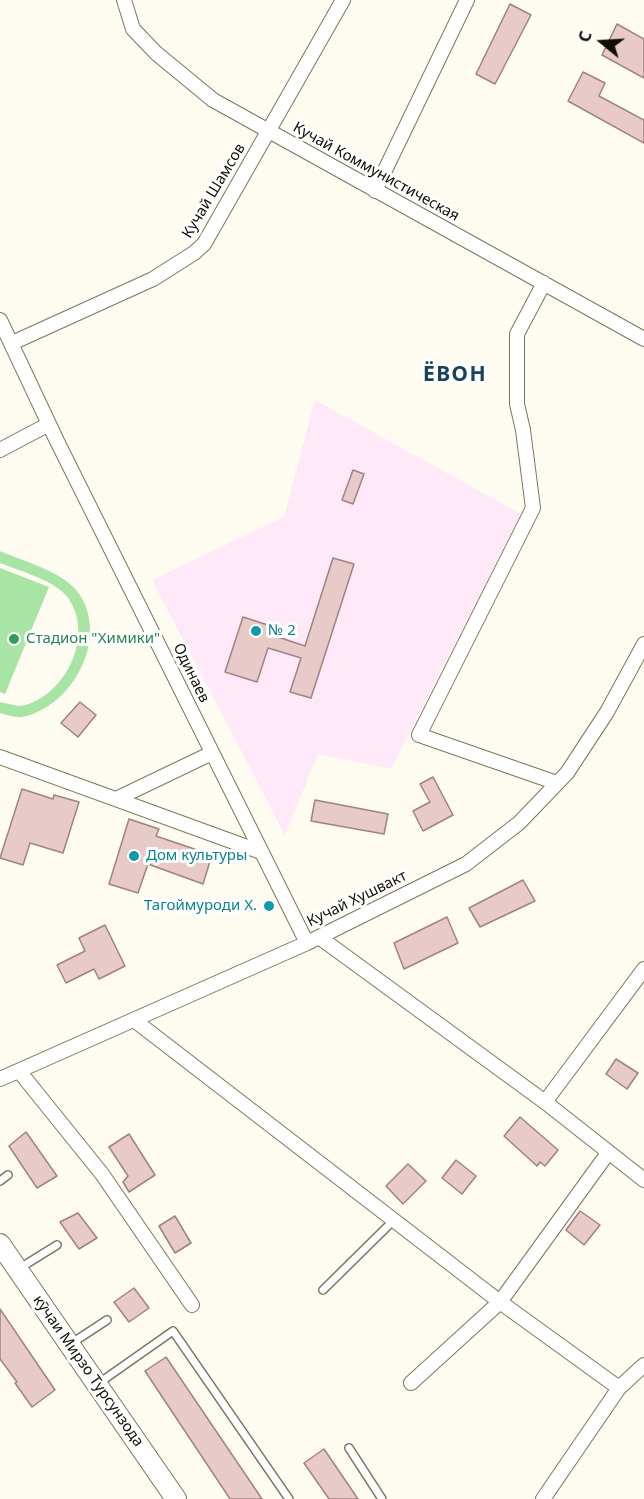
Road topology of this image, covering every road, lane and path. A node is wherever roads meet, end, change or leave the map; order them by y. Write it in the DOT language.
graph roads {
  1 [pos="124,0"];
  2 [pos="344,0"];
  3 [pos="467,0"];
  4 [pos="268,132"];
  5 [pos="375,191"];
  6 [pos="544,283"];
  7 [pos="0,320"];
  8 [pos="644,339"];
  9 [pos="12,344"];
  10 [pos="49,424"];
  11 [pos="0,450"];
  12 [pos="644,644"];
  13 [pos="212,753"];
  14 [pos="0,756"];
  15 [pos="557,783"];
  16 [pos="116,799"];
  17 [pos="261,852"];
  18 [pos="313,940"];
  19 [pos="644,969"];
  20 [pos="134,1020"];
  21 [pos="19,1071"];
  22 [pos="0,1079"];
  23 [pos="545,1102"];
  24 [pos="608,1153"];
  25 [pos="8,1175"];
  26 [pos="644,1180"];
  27 [pos="0,1181"];
  28 [pos="394,1220"];
  29 [pos="0,1244"];
  30 [pos="57,1245"];
  31 [pos="18,1270"];
  32 [pos="323,1290"];
  33 [pos="500,1302"];
  34 [pos="192,1305"];
  35 [pos="107,1320"];
  36 [pos="70,1345"];
  37 [pos="644,1365"];
  38 [pos="411,1383"];
  39 [pos="97,1384"];
  40 [pos="619,1389"];
  41 [pos="349,1448"];
  42 [pos="176,1499"];
  43 [pos="289,1499"];
  44 [pos="382,1499"];
  45 [pos="543,1499"];
  1 -- 4 [label="street, Кучай Коммунистическая"];
  2 -- 4 [label="street, Кучай Шамсов"];
  3 -- 5 [label="street"];
  4 -- 5 [label="street, Кучай Коммунистическая"];
  4 -- 9 [label="street, Кучай Шамсов"];
  5 -- 6 [label="street, Кучай Коммунистическая"];
  6 -- 8 [label="street, Кучай Коммунистическая"];
  6 -- 15 [label="street"];
  7 -- 9 [label="street, Одинаев"];
  9 -- 10 [label="street, Одинаев"];
  10 -- 11 [label="street"];
  10 -- 13 [label="street, Одинаев"];
  12 -- 15 [label="street, Кучай Хушвакт"];
  13 -- 16 [label="street"];
  13 -- 17 [label="street, Одинаев"];
  14 -- 16 [label="street"];
  15 -- 18 [label="street, Кучай Хушвакт"];
  16 -- 17 [label="street"];
  17 -- 18 [label="street, Одинаев"];
  18 -- 20 [label="street, Кучай Хушвакт"];
  18 -- 23 [label="street"];
  19 -- 23 [label="street"];
  20 -- 21 [label="street, Кучай Хушвакт"];
  20 -- 28 [label="street"];
  21 -- 22 [label="street, Кучай Хушвакт"];
  21 -- 34 [label="street"];
  23 -- 24 [label="street"];
  24 -- 26 [label="street"];
  24 -- 33 [label="street"];
  25 -- 27 [label="lane"];
  28 -- 32 [label="lane"];
  28 -- 33 [label="street"];
  29 -- 31 [label="street, кӯчаи Мирзо Турсунзода"];
  30 -- 31 [label="lane"];
  31 -- 36 [label="street, кӯчаи Мирзо Турсунзода"];
  33 -- 38 [label="street"];
  33 -- 40 [label="street"];
  35 -- 36 [label="lane"];
  36 -- 39 [label="street, кӯчаи Мирзо Турсунзода"];
  37 -- 40 [label="street"];
  39 -- 42 [label="street, кӯчаи Мирзо Турсунзода"];
  39 -- 43 [label="lane"];
  40 -- 45 [label="street"];
  41 -- 44 [label="lane"];
}
